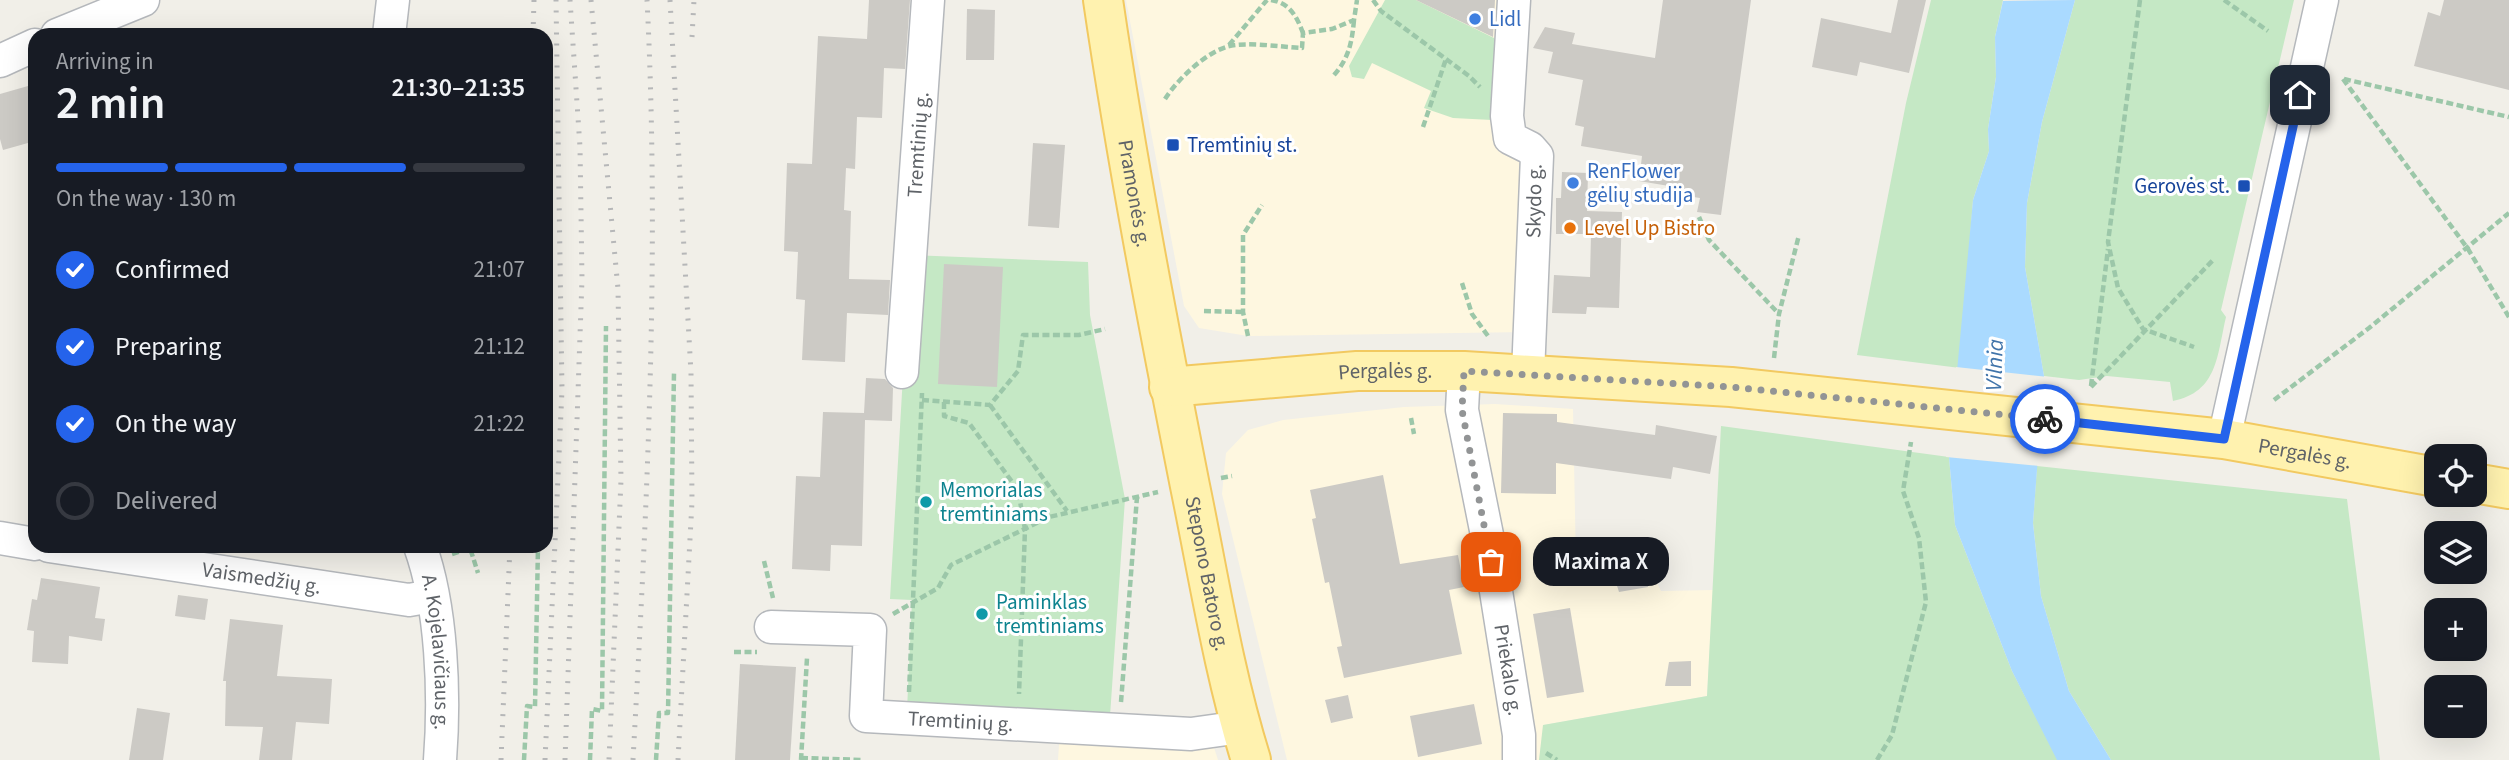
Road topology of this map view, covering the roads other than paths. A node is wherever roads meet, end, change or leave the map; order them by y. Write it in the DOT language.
graph roads {
  1 [pos="143,0"];
  2 [pos="393,0"];
  3 [pos="928,0"];
  4 [pos="1103,0"];
  5 [pos="1514,0"];
  6 [pos="2322,0"];
  7 [pos="74,28"];
  8 [pos="390,28"];
  9 [pos="28,48"];
  10 [pos="0,61"];
  11 [pos="1464,371"];
  12 [pos="902,372"];
  13 [pos="1528,374"];
  14 [pos="1169,387"];
  15 [pos="2224,439"];
  16 [pos="2424,475"];
  17 [pos="2487,485"];
  18 [pos="2509,489"];
  19 [pos="0,538"];
  20 [pos="28,543"];
  21 [pos="96,553"];
  22 [pos="421,553"];
  23 [pos="432,596"];
  24 [pos="771,627"];
  25 [pos="1246,744"];
  26 [pos="440,760"];
  27 [pos="1518,760"];
  1 -- 7 [label="street"];
  2 -- 8 [label="street"];
  3 -- 12 [label="street, Tremtinių g."];
  4 -- 14 [label="main road, Pramonės g."];
  5 -- 13 [label="street, Skydo g."];
  6 -- 15 [label="street"];
  9 -- 10 [label="street"];
  11 -- 13 [label="main road, Pergalės g."];
  11 -- 14 [label="main road, Pergalės g."];
  11 -- 27 [label="street, Priekalo g."];
  13 -- 15 [label="main road, Pergalės g."];
  14 -- 25 [label="main road, Stepono Batoro g."];
  15 -- 16 [label="main road, Pergalės g."];
  17 -- 18 [label="main road"];
  19 -- 20 [label="street"];
  21 -- 23 [label="street, Vaismedžių g."];
  22 -- 23 [label="street, A. Kojelavičiaus g."];
  23 -- 26 [label="street, A. Kojelavičiaus g."];
  24 -- 25 [label="street, Tremtinių g."];
}
